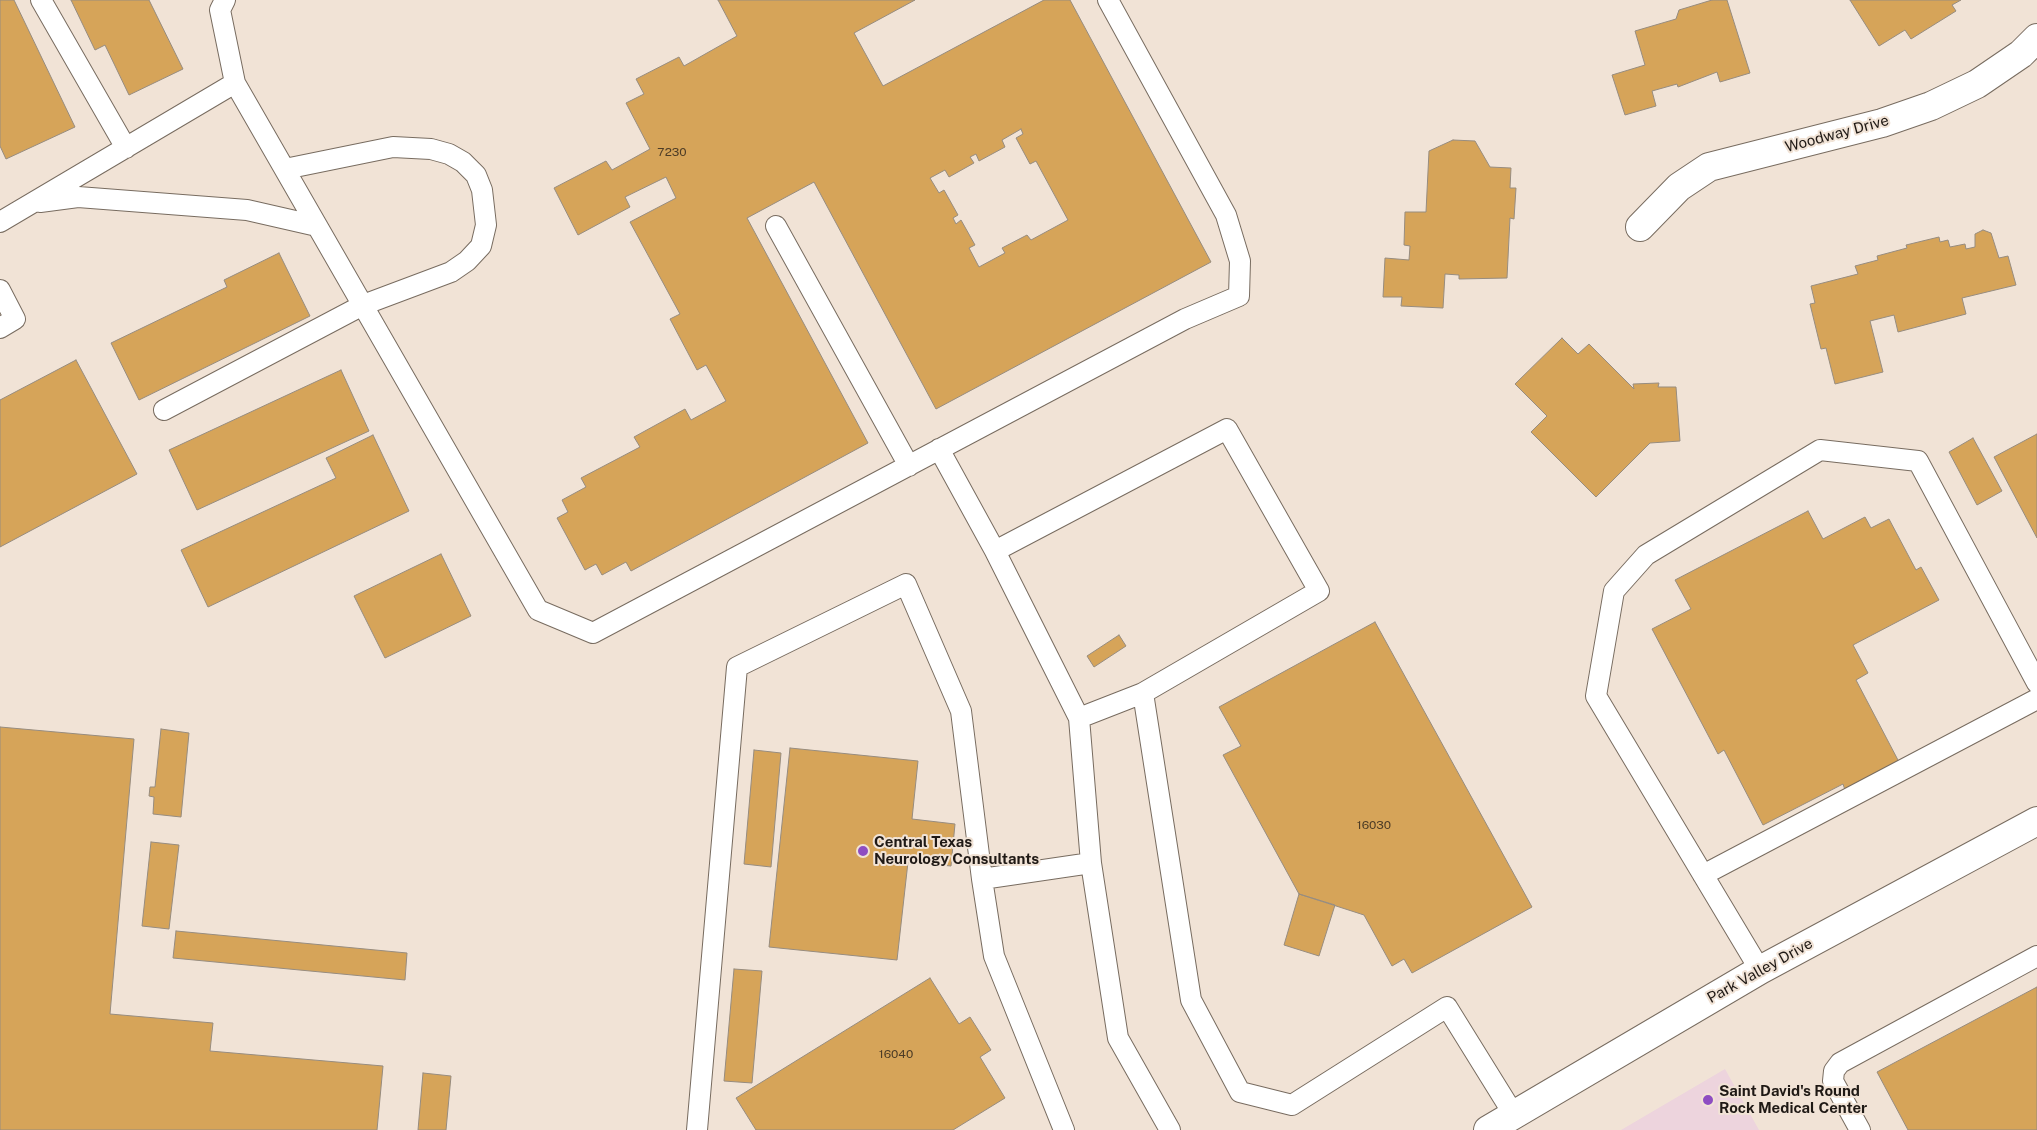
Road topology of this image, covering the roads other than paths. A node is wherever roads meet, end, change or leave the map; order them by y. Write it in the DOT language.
graph roads {
  1 [pos="41,0"];
  2 [pos="225,0"];
  3 [pos="1108,0"];
  4 [pos="2037,38"];
  5 [pos="235,83"];
  6 [pos="126,148"];
  7 [pos="285,169"];
  8 [pos="33,202"];
  9 [pos="0,222"];
  10 [pos="317,226"];
  11 [pos="776,226"];
  12 [pos="1640,226"];
  13 [pos="0,290"];
  14 [pos="363,305"];
  15 [pos="0,328"];
  16 [pos="164,410"];
  17 [pos="939,449"];
  18 [pos="909,466"];
  19 [pos="994,551"];
  20 [pos="2037,683"];
  21 [pos="1143,693"];
  22 [pos="2037,699"];
  23 [pos="1079,718"];
  24 [pos="2037,820"];
  25 [pos="1091,863"];
  26 [pos="1703,875"];
  27 [pos="982,879"];
  28 [pos="2037,956"];
  29 [pos="1760,970"];
  30 [pos="1514,1115"];
  31 [pos="697,1130"];
  32 [pos="1064,1130"];
  33 [pos="1170,1130"];
  34 [pos="1488,1130"];
  35 [pos="1860,1130"];
  1 -- 6 [label="lane"];
  2 -- 5 [label="lane"];
  3 -- 17 [label="lane"];
  4 -- 12 [label="street, Woodway Drive"];
  5 -- 6 [label="lane"];
  5 -- 7 [label="lane"];
  6 -- 8 [label="lane"];
  7 -- 10 [label="lane"];
  7 -- 14 [label="lane"];
  8 -- 9 [label="lane"];
  8 -- 10 [label="lane"];
  10 -- 14 [label="lane"];
  11 -- 18 [label="lane"];
  13 -- 15 [label="lane"];
  14 -- 16 [label="lane"];
  14 -- 18 [label="lane"];
  17 -- 18 [label="lane"];
  17 -- 19 [label="lane"];
  19 -- 21 [label="lane"];
  19 -- 23 [label="lane"];
  20 -- 26 [label="lane"];
  21 -- 23 [label="lane"];
  21 -- 30 [label="lane"];
  22 -- 26 [label="lane"];
  23 -- 25 [label="lane"];
  24 -- 29 [label="street, Park Valley Drive"];
  25 -- 27 [label="lane"];
  25 -- 33 [label="lane"];
  26 -- 29 [label="lane"];
  27 -- 31 [label="lane"];
  27 -- 32 [label="lane"];
  28 -- 35 [label="lane"];
  29 -- 30 [label="street, Park Valley Drive"];
  30 -- 34 [label="street, Park Valley Drive"];
}
